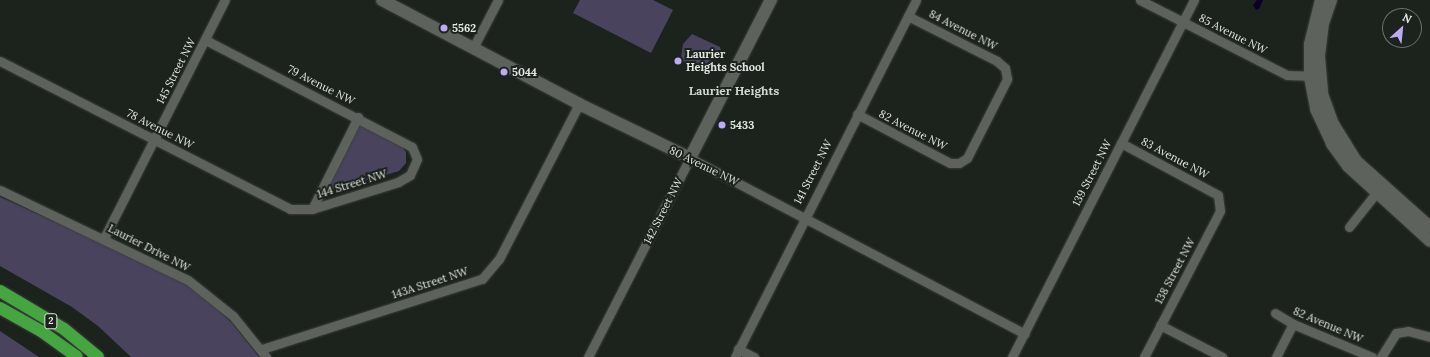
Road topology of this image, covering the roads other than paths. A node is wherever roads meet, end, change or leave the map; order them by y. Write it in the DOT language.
graph roads {
  1 [pos="225,0"];
  2 [pos="382,0"];
  3 [pos="498,0"];
  4 [pos="771,0"];
  5 [pos="916,0"];
  6 [pos="1140,0"];
  7 [pos="1194,0"];
  8 [pos="1321,0"];
  9 [pos="1331,0"];
  10 [pos="908,16"];
  11 [pos="1182,22"];
  12 [pos="206,40"];
  13 [pos="473,48"];
  14 [pos="0,61"];
  15 [pos="1314,76"];
  16 [pos="579,104"];
  17 [pos="857,114"];
  18 [pos="358,118"];
  19 [pos="155,140"];
  20 [pos="1121,143"];
  21 [pos="690,158"];
  22 [pos="417,159"];
  23 [pos="958,163"];
  24 [pos="1380,189"];
  25 [pos="0,190"];
  26 [pos="1218,195"];
  27 [pos="312,209"];
  28 [pos="804,217"];
  29 [pos="1349,227"];
  30 [pos="1430,227"];
  31 [pos="104,238"];
  32 [pos="1430,241"];
  33 [pos="0,291"];
  34 [pos="0,308"];
  35 [pos="1275,313"];
  36 [pos="1293,324"];
  37 [pos="1160,325"];
  38 [pos="1025,334"];
  39 [pos="1430,337"];
  40 [pos="264,353"];
  41 [pos="736,353"];
  42 [pos="77,357"];
  43 [pos="98,357"];
  44 [pos="588,357"];
  45 [pos="754,357"];
  46 [pos="1012,357"];
  47 [pos="1144,357"];
  48 [pos="1222,357"];
  49 [pos="1276,357"];
  50 [pos="1372,357"];
  51 [pos="1381,357"];
  1 -- 12 [label="street, 145 Street NW"];
  2 -- 13 [label="street, 80 Avenue NW"];
  3 -- 13 [label="street"];
  4 -- 21 [label="street, 142 Street NW"];
  5 -- 10 [label="street, 141 Street NW"];
  6 -- 11 [label="street, 85 Avenue NW"];
  7 -- 11 [label="street, 139 Street NW"];
  8 -- 15 [label="street"];
  9 -- 15 [label="street"];
  10 -- 17 [label="street, 141 Street NW"];
  10 -- 23 [label="street, 84 Avenue NW"];
  11 -- 15 [label="street, 85 Avenue NW"];
  11 -- 20 [label="street, 139 Street NW"];
  12 -- 18 [label="street, 79 Avenue NW"];
  12 -- 19 [label="street, 145 Street NW"];
  13 -- 16 [label="street, 80 Avenue NW"];
  14 -- 19 [label="street, 78 Avenue NW"];
  15 -- 24 [label="street"];
  16 -- 21 [label="street, 80 Avenue NW"];
  16 -- 40 [label="street, 143A Street NW"];
  17 -- 23 [label="street, 82 Avenue NW"];
  17 -- 28 [label="street, 141 Street NW"];
  18 -- 22 [label="street, 79 Avenue NW"];
  18 -- 27 [label="street, 144 Street NW"];
  19 -- 27 [label="street, 78 Avenue NW"];
  19 -- 31 [label="street, 145 Street NW"];
  20 -- 26 [label="street, 83 Avenue NW"];
  20 -- 38 [label="street, 139 Street NW"];
  21 -- 28 [label="street, 80 Avenue NW"];
  21 -- 44 [label="street, 142 Street NW"];
  22 -- 27 [label="street, 144 Street NW"];
  24 -- 29 [label="street"];
  24 -- 30 [label="street"];
  24 -- 32 [label="street"];
  25 -- 31 [label="street, Laurier Drive NW"];
  26 -- 37 [label="street, 138 Street NW"];
  28 -- 38 [label="street, 80 Avenue NW"];
  28 -- 41 [label="street, 141 Street NW"];
  31 -- 40 [label="street, Laurier Drive NW"];
  33 -- 43 [label="highway, 2"];
  34 -- 42 [label="highway, 2"];
  35 -- 36 [label="street, 82 Avenue NW"];
  36 -- 49 [label="street"];
  36 -- 50 [label="street, 82 Avenue NW"];
  37 -- 47 [label="street, 138 Street NW"];
  37 -- 48 [label="street"];
  38 -- 46 [label="street, 139 Street NW"];
  39 -- 51 [label="street"];
  41 -- 45 [label="street"];
}
